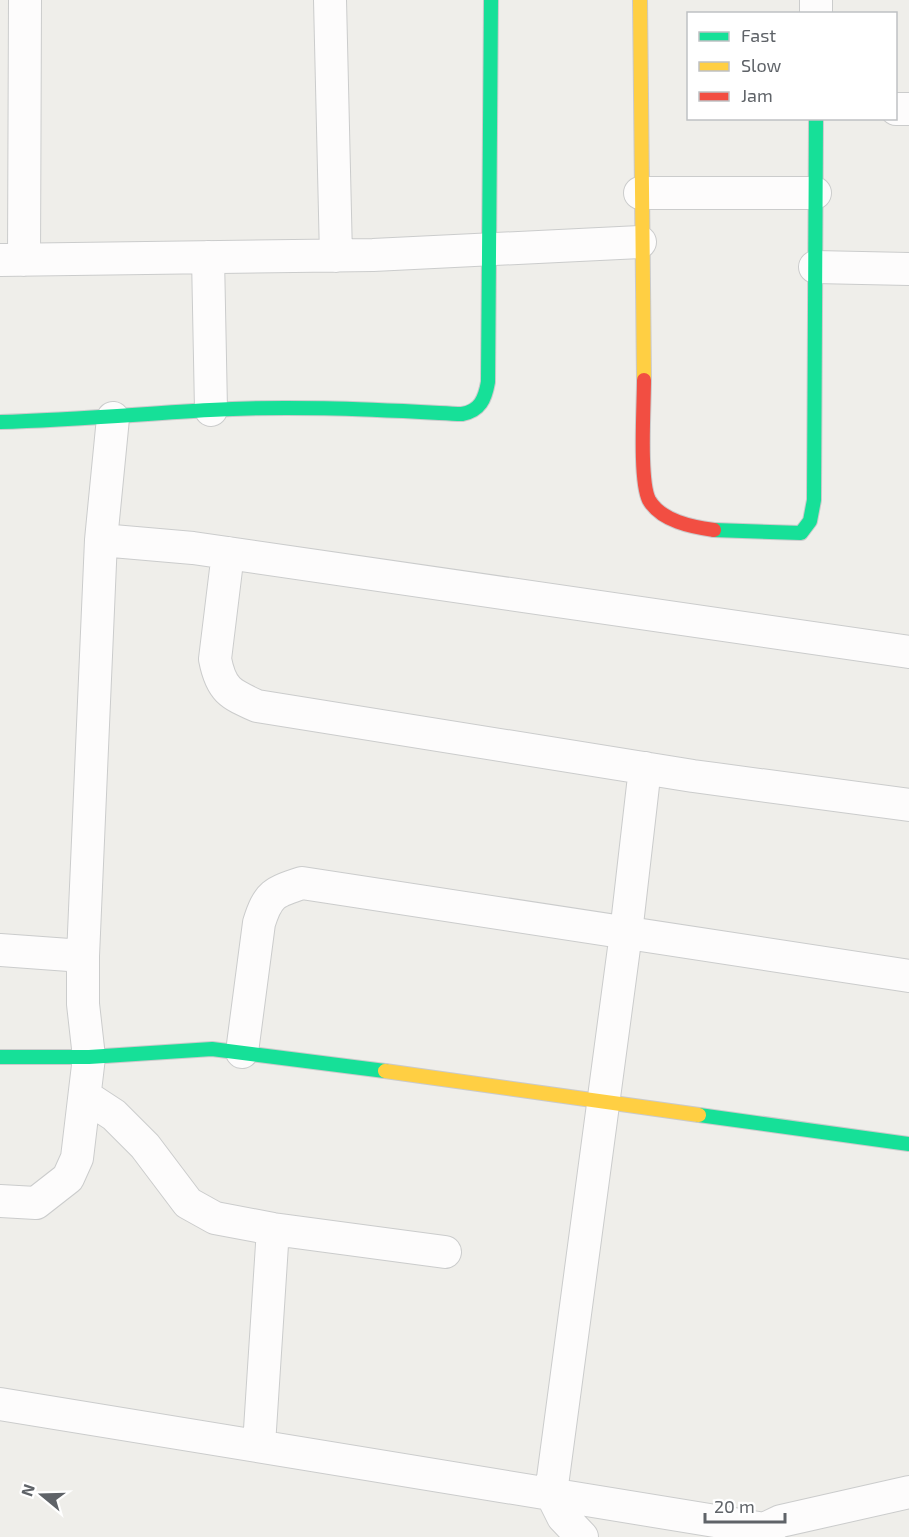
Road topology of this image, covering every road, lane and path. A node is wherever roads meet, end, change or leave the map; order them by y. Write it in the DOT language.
graph roads {
  1 [pos="25,0"];
  2 [pos="330,0"];
  3 [pos="491,0"];
  4 [pos="640,0"];
  5 [pos="12,89"];
  6 [pos="816,120"];
  7 [pos="640,193"];
  8 [pos="815,193"];
  9 [pos="640,242"];
  10 [pos="489,250"];
  11 [pos="336,256"];
  12 [pos="208,257"];
  13 [pos="12,260"];
  14 [pos="815,267"];
  15 [pos="909,269"];
  16 [pos="211,410"];
  17 [pos="113,418"];
  18 [pos="0,422"];
  19 [pos="101,540"];
  20 [pos="228,553"];
  21 [pos="909,652"];
  22 [pos="645,768"];
  23 [pos="909,805"];
  24 [pos="626,933"];
  25 [pos="0,950"];
  26 [pos="83,956"];
  27 [pos="909,976"];
  28 [pos="242,1052"];
  29 [pos="0,1057"];
  30 [pos="89,1057"];
  31 [pos="85,1096"];
  32 [pos="602,1102"];
  33 [pos="909,1144"];
  34 [pos="0,1201"];
  35 [pos="273,1229"];
  36 [pos="445,1252"];
  37 [pos="0,1404"];
  38 [pos="259,1445"];
  39 [pos="909,1492"];
  40 [pos="551,1493"];
  41 [pos="761,1533"];
  42 [pos="582,1537"];
  1 -- 5 [label="street"];
  2 -- 11 [label="street"];
  3 -- 10 [label="street"];
  4 -- 7 [label="street"];
  5 -- 13 [label="street"];
  6 -- 8 [label="street"];
  7 -- 8 [label="street"];
  7 -- 9 [label="street"];
  8 -- 14 [label="street"];
  9 -- 10 [label="street"];
  9 -- 14 [label="street"];
  10 -- 11 [label="street"];
  10 -- 16 [label="street"];
  11 -- 12 [label="street"];
  12 -- 13 [label="street"];
  12 -- 16 [label="street"];
  14 -- 15 [label="street"];
  16 -- 17 [label="street"];
  17 -- 18 [label="street"];
  17 -- 19 [label="street"];
  19 -- 20 [label="street"];
  19 -- 26 [label="street"];
  20 -- 21 [label="street"];
  20 -- 22 [label="street"];
  22 -- 23 [label="street"];
  22 -- 24 [label="street"];
  24 -- 27 [label="street"];
  24 -- 28 [label="street"];
  24 -- 32 [label="street"];
  25 -- 26 [label="street"];
  26 -- 30 [label="street"];
  28 -- 30 [label="street"];
  28 -- 32 [label="street"];
  29 -- 30 [label="street"];
  30 -- 31 [label="street"];
  31 -- 34 [label="street"];
  31 -- 35 [label="street"];
  32 -- 33 [label="street"];
  32 -- 40 [label="street"];
  35 -- 36 [label="street"];
  35 -- 38 [label="street"];
  37 -- 38 [label="street"];
  38 -- 40 [label="street"];
  39 -- 41 [label="street"];
  40 -- 41 [label="street"];
  40 -- 42 [label="street"];
}
